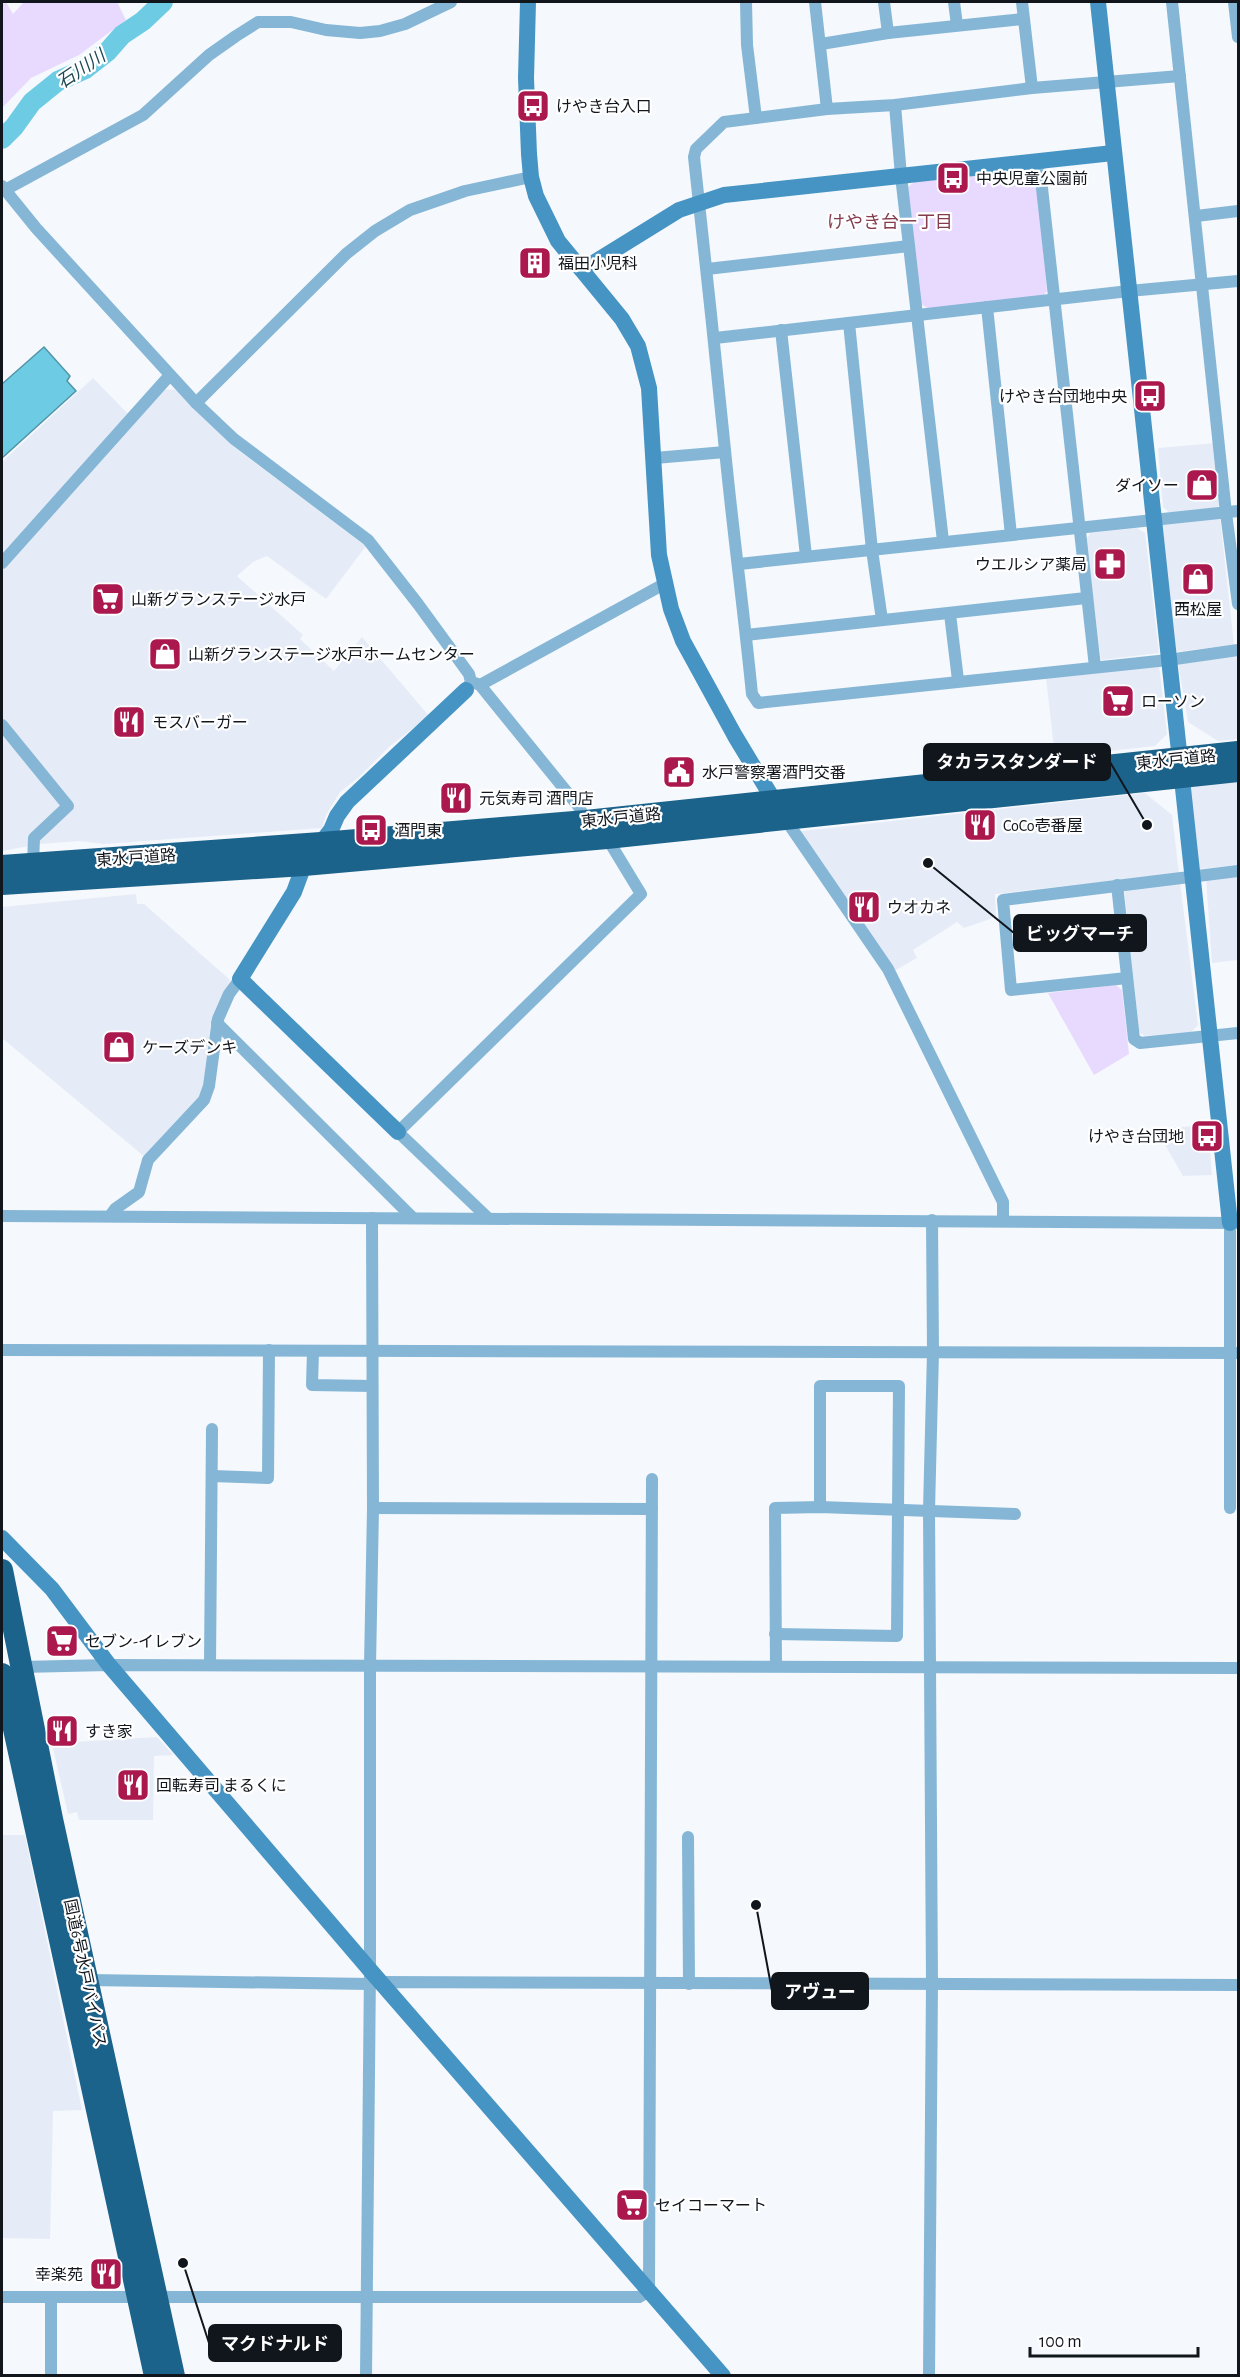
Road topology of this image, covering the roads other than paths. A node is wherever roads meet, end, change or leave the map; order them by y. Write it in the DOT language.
graph roads {
  1 [pos="451,2"];
  2 [pos="528,2"];
  3 [pos="746,2"];
  4 [pos="815,2"];
  5 [pos="884,2"];
  6 [pos="954,2"];
  7 [pos="1022,2"];
  8 [pos="1098,2"];
  9 [pos="1172,2"];
  10 [pos="1234,2"];
  11 [pos="1023,19"];
  12 [pos="957,25"];
  13 [pos="888,33"];
  14 [pos="1239,37"];
  15 [pos="821,44"];
  16 [pos="1180,76"];
  17 [pos="1107,82"];
  18 [pos="1032,88"];
  19 [pos="895,105"];
  20 [pos="827,109"];
  21 [pos="756,118"];
  22 [pos="1113,153"];
  23 [pos="1039,160"];
  24 [pos="901,176"];
  25 [pos="531,177"];
  26 [pos="3,188"];
  27 [pos="699,202"];
  28 [pos="1239,211"];
  29 [pos="1196,216"];
  30 [pos="909,246"];
  31 [pos="707,269"];
  32 [pos="582,270"];
  33 [pos="1239,281"];
  34 [pos="1203,285"];
  35 [pos="1129,291"];
  36 [pos="1054,299"];
  37 [pos="987,307"];
  38 [pos="918,314"];
  39 [pos="849,323"];
  40 [pos="782,330"];
  41 [pos="715,338"];
  42 [pos="170,375"];
  43 [pos="196,403"];
  44 [pos="725,452"];
  45 [pos="655,458"];
  46 [pos="1232,512"];
  47 [pos="1153,520"];
  48 [pos="1080,528"];
  49 [pos="1011,535"];
  50 [pos="943,541"];
  51 [pos="872,550"];
  52 [pos="806,556"];
  53 [pos="2,563"];
  54 [pos="739,564"];
  55 [pos="1238,582"];
  56 [pos="664,584"];
  57 [pos="1086,598"];
  58 [pos="1239,604"];
  59 [pos="951,614"];
  60 [pos="882,620"];
  61 [pos="746,635"];
  62 [pos="1239,650"];
  63 [pos="1168,660"];
  64 [pos="1095,667"];
  65 [pos="958,680"];
  66 [pos="473,686"];
  67 [pos="2,725"];
  68 [pos="1239,752"];
  69 [pos="1180,768"];
  70 [pos="1239,771"];
  71 [pos="780,811"];
  72 [pos="586,821"];
  73 [pos="607,838"];
  74 [pos="321,843"];
  75 [pos="33,864"];
  76 [pos="304,865"];
  77 [pos="2,866"];
  78 [pos="1239,871"];
  79 [pos="1192,877"];
  80 [pos="2,884"];
  81 [pos="1117,885"];
  82 [pos="1127,978"];
  83 [pos="240,979"];
  84 [pos="217,1023"];
  85 [pos="1239,1032"];
  86 [pos="1208,1036"];
  87 [pos="398,1132"];
  88 [pos="2,1216"];
  89 [pos="110,1216"];
  90 [pos="372,1218"];
  91 [pos="413,1218"];
  92 [pos="488,1218"];
  93 [pos="932,1220"];
  94 [pos="1003,1220"];
  95 [pos="1234,1223"];
  96 [pos="2,1350"];
  97 [pos="269,1350"];
  98 [pos="313,1351"];
  99 [pos="371,1351"];
  100 [pos="933,1352"];
  101 [pos="1235,1353"];
  102 [pos="372,1386"];
  103 [pos="212,1429"];
  104 [pos="212,1476"];
  105 [pos="652,1479"];
  106 [pos="820,1507"];
  107 [pos="374,1508"];
  108 [pos="1230,1508"];
  109 [pos="652,1509"];
  110 [pos="896,1509"];
  111 [pos="929,1510"];
  112 [pos="1015,1514"];
  113 [pos="2,1538"];
  114 [pos="2,1570"];
  115 [pos="775,1634"];
  116 [pos="109,1665"];
  117 [pos="210,1665"];
  118 [pos="370,1666"];
  119 [pos="776,1666"];
  120 [pos="651,1667"];
  121 [pos="1239,1668"];
  122 [pos="931,1669"];
  123 [pos="11,1670"];
  124 [pos="688,1837"];
  125 [pos="374,1979"];
  126 [pos="88,1980"];
  127 [pos="932,1983"];
  128 [pos="649,1984"];
  129 [pos="689,1984"];
  130 [pos="1239,1985"];
  131 [pos="649,2291"];
  132 [pos="147,2296"];
  133 [pos="2,2297"];
  134 [pos="51,2297"];
  135 [pos="366,2299"];
  136 [pos="51,2376"];
  137 [pos="154,2376"];
  138 [pos="174,2376"];
  139 [pos="366,2376"];
  140 [pos="723,2376"];
  141 [pos="928,2376"];
  1 -- 26 [label="street"];
  2 -- 25 [label="street"];
  3 -- 21 [label="street"];
  4 -- 15 [label="street"];
  5 -- 13 [label="street"];
  6 -- 12 [label="street"];
  7 -- 11 [label="street"];
  8 -- 17 [label="street"];
  9 -- 16 [label="street"];
  10 -- 14 [label="street"];
  11 -- 12 [label="street"];
  11 -- 18 [label="street"];
  12 -- 13 [label="street"];
  13 -- 15 [label="street"];
  15 -- 20 [label="street"];
  16 -- 17 [label="street"];
  16 -- 29 [label="street"];
  17 -- 18 [label="street"];
  17 -- 22 [label="street"];
  18 -- 19 [label="street"];
  19 -- 20 [label="street"];
  19 -- 24 [label="street"];
  20 -- 21 [label="street"];
  21 -- 27 [label="street"];
  22 -- 23 [label="street"];
  22 -- 35 [label="street"];
  23 -- 24 [label="street"];
  23 -- 36 [label="street"];
  24 -- 27 [label="street"];
  24 -- 30 [label="street"];
  25 -- 32 [label="street"];
  25 -- 43 [label="street"];
  26 -- 42 [label="street"];
  27 -- 31 [label="street"];
  27 -- 32 [label="street"];
  28 -- 29 [label="street"];
  29 -- 34 [label="street"];
  30 -- 31 [label="street"];
  30 -- 38 [label="street"];
  31 -- 41 [label="street"];
  32 -- 45 [label="street"];
  33 -- 34 [label="street"];
  34 -- 35 [label="street"];
  34 -- 46 [label="street"];
  35 -- 36 [label="street"];
  35 -- 47 [label="street"];
  36 -- 37 [label="street"];
  36 -- 48 [label="street"];
  37 -- 38 [label="street"];
  37 -- 49 [label="street"];
  38 -- 39 [label="street"];
  38 -- 50 [label="street"];
  39 -- 40 [label="street"];
  39 -- 51 [label="street"];
  40 -- 41 [label="street"];
  40 -- 52 [label="street"];
  41 -- 44 [label="street"];
  42 -- 43 [label="street"];
  42 -- 53 [label="street"];
  43 -- 66 [label="street"];
  44 -- 45 [label="street"];
  44 -- 54 [label="street"];
  45 -- 56 [label="street"];
  46 -- 47 [label="street"];
  46 -- 55 [label="street"];
  47 -- 48 [label="street"];
  47 -- 63 [label="street"];
  48 -- 49 [label="street"];
  48 -- 57 [label="street"];
  49 -- 50 [label="street"];
  50 -- 51 [label="street"];
  51 -- 52 [label="street"];
  51 -- 60 [label="street"];
  52 -- 54 [label="street"];
  54 -- 61 [label="street"];
  55 -- 58 [label="street"];
  56 -- 66 [label="street"];
  56 -- 71 [label="street"];
  57 -- 59 [label="street"];
  57 -- 64 [label="street"];
  59 -- 60 [label="street"];
  59 -- 65 [label="street"];
  60 -- 61 [label="street"];
  61 -- 65 [label="street"];
  62 -- 63 [label="street"];
  63 -- 64 [label="street"];
  63 -- 69 [label="street"];
  64 -- 65 [label="street"];
  66 -- 72 [label="street"];
  66 -- 74 [label="street"];
  67 -- 75 [label="street"];
  68 -- 69 [label="highway, 東水戸道路"];
  69 -- 70 [label="highway, 東水戸道路"];
  69 -- 71 [label="highway, 東水戸道路"];
  69 -- 79 [label="street"];
  71 -- 72 [label="highway, 東水戸道路"];
  71 -- 73 [label="highway, 東水戸道路"];
  71 -- 94 [label="street"];
  72 -- 74 [label="highway, 東水戸道路"];
  73 -- 76 [label="highway, 東水戸道路"];
  73 -- 87 [label="street"];
  74 -- 75 [label="highway, 東水戸道路"];
  74 -- 76 [label="street"];
  75 -- 77 [label="highway, 東水戸道路"];
  76 -- 80 [label="highway, 東水戸道路"];
  76 -- 83 [label="street"];
  78 -- 79 [label="street"];
  79 -- 81 [label="street"];
  79 -- 86 [label="street"];
  81 -- 82 [label="street"];
  81 -- 82 [label="street"];
  82 -- 86 [label="street"];
  83 -- 84 [label="street"];
  83 -- 87 [label="street"];
  84 -- 89 [label="street"];
  84 -- 91 [label="street"];
  85 -- 86 [label="street"];
  86 -- 95 [label="street"];
  87 -- 92 [label="street"];
  88 -- 89 [label="street"];
  89 -- 90 [label="street"];
  90 -- 91 [label="street"];
  90 -- 99 [label="street"];
  91 -- 92 [label="street"];
  92 -- 93 [label="street"];
  93 -- 94 [label="street"];
  93 -- 100 [label="street"];
  94 -- 95 [label="street"];
  95 -- 101 [label="street"];
  96 -- 97 [label="street"];
  97 -- 98 [label="street"];
  97 -- 104 [label="street"];
  98 -- 99 [label="street"];
  98 -- 102 [label="street"];
  99 -- 100 [label="street"];
  99 -- 102 [label="street"];
  100 -- 101 [label="street"];
  100 -- 111 [label="street"];
  101 -- 108 [label="street"];
  102 -- 107 [label="street"];
  103 -- 104 [label="street"];
  104 -- 117 [label="street"];
  105 -- 109 [label="street"];
  106 -- 110 [label="street"];
  106 -- 110 [label="street"];
  106 -- 115 [label="street"];
  107 -- 109 [label="street"];
  107 -- 118 [label="street"];
  109 -- 120 [label="street"];
  110 -- 111 [label="street"];
  110 -- 115 [label="street"];
  111 -- 112 [label="street"];
  111 -- 122 [label="street"];
  113 -- 116 [label="street"];
  114 -- 123 [label="highway, 国道6号水戸バイパス"];
  115 -- 119 [label="street"];
  116 -- 117 [label="street"];
  116 -- 123 [label="street"];
  116 -- 125 [label="street"];
  117 -- 118 [label="street"];
  118 -- 120 [label="street"];
  118 -- 125 [label="street"];
  119 -- 120 [label="street"];
  119 -- 122 [label="street"];
  120 -- 128 [label="street"];
  121 -- 122 [label="street"];
  122 -- 127 [label="street"];
  123 -- 126 [label="highway, 国道6号水戸バイパス"];
  123 -- 132 [label="highway, 国道6号水戸バイパス"];
  124 -- 129 [label="street"];
  125 -- 126 [label="street"];
  125 -- 128 [label="street"];
  125 -- 131 [label="street"];
  125 -- 135 [label="street"];
  126 -- 132 [label="highway, 国道6号水戸バイパス"];
  127 -- 129 [label="street"];
  127 -- 130 [label="street"];
  127 -- 141 [label="street"];
  128 -- 129 [label="street"];
  128 -- 131 [label="street"];
  131 -- 135 [label="street"];
  131 -- 140 [label="street"];
  132 -- 134 [label="street"];
  132 -- 135 [label="street"];
  132 -- 137 [label="highway, 国道6号水戸バイパス"];
  132 -- 138 [label="highway, 国道6号水戸バイパス"];
  133 -- 134 [label="street"];
  134 -- 136 [label="street"];
  135 -- 139 [label="street"];
}
